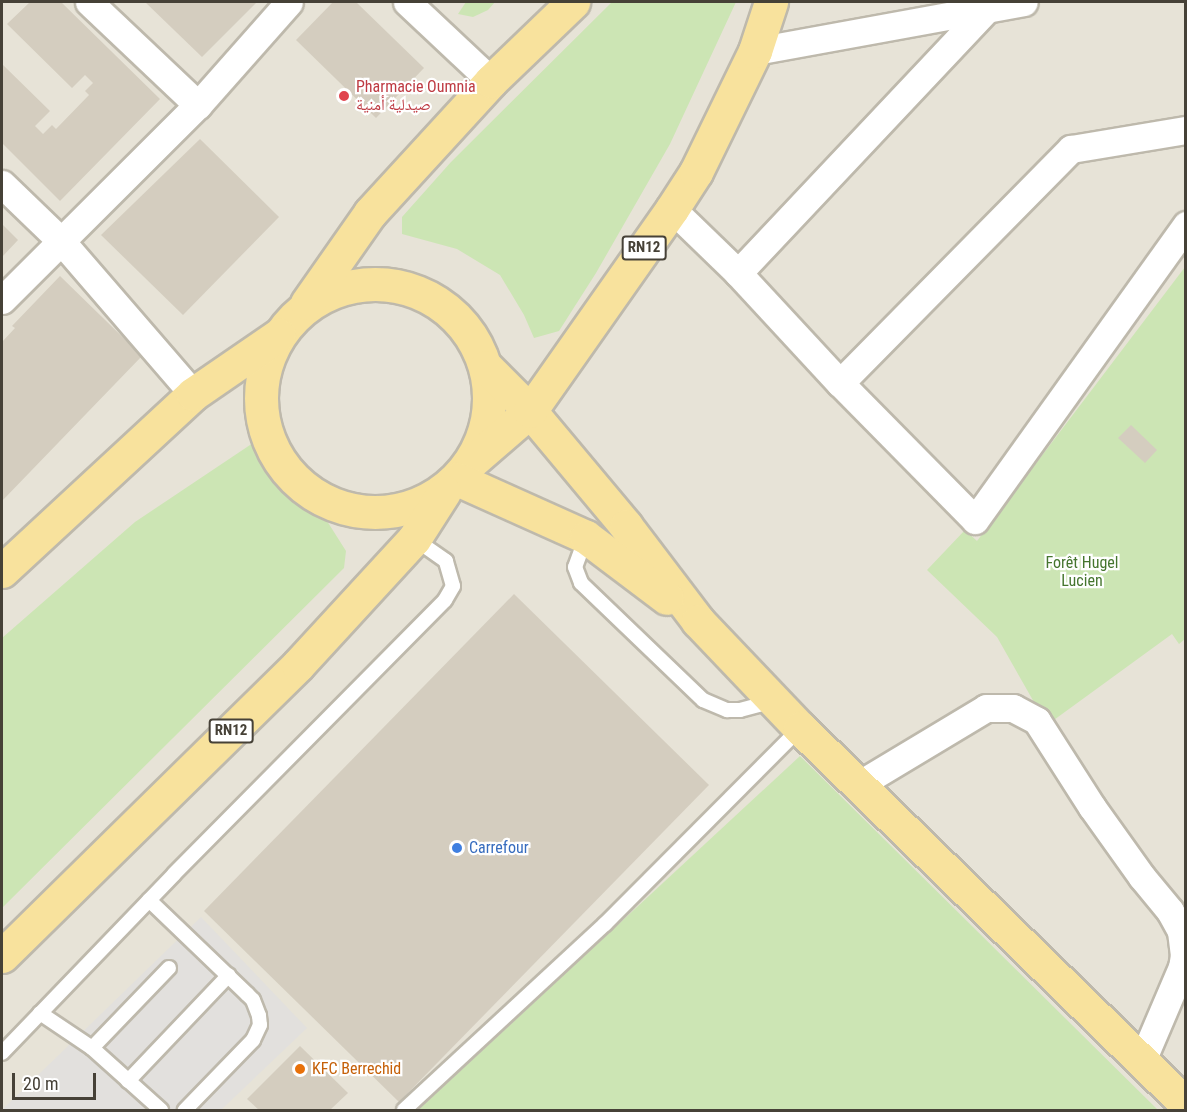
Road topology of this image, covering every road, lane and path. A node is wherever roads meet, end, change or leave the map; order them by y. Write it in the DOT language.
graph roads {
  1 [pos="89,2"];
  2 [pos="289,2"];
  3 [pos="407,2"];
  4 [pos="573,2"];
  5 [pos="771,2"];
  6 [pos="1024,2"];
  7 [pos="990,4"];
  8 [pos="755,51"];
  9 [pos="491,81"];
  10 [pos="198,105"];
  11 [pos="1185,130"];
  12 [pos="2,184"];
  13 [pos="672,209"];
  14 [pos="1185,225"];
  15 [pos="62,242"];
  16 [pos="738,273"];
  17 [pos="2,300"];
  18 [pos="302,310"];
  19 [pos="280,334"];
  20 [pos="486,367"];
  21 [pos="840,383"];
  22 [pos="193,394"];
  23 [pos="530,411"];
  24 [pos="457,478"];
  25 [pos="586,537"];
  26 [pos="414,539"];
  27 [pos="2,571"];
  28 [pos="698,621"];
  29 [pos="774,701"];
  30 [pos="800,728"];
  31 [pos="858,785"];
  32 [pos="149,900"];
  33 [pos="1183,931"];
  34 [pos="2,956"];
  35 [pos="169,968"];
  36 [pos="229,975"];
  37 [pos="40,1013"];
  38 [pos="92,1048"];
  39 [pos="2,1053"];
  40 [pos="1142,1062"];
  41 [pos="129,1081"];
  42 [pos="1185,1104"];
  43 [pos="161,1110"];
  44 [pos="185,1110"];
  45 [pos="404,1110"];
  1 -- 10 [label="street"];
  2 -- 10 [label="street"];
  3 -- 9 [label="street"];
  4 -- 9 [label="main road"];
  5 -- 8 [label="main road, RN12"];
  6 -- 7 [label="street"];
  7 -- 8 [label="street"];
  7 -- 16 [label="street"];
  8 -- 13 [label="main road, RN12"];
  9 -- 18 [label="main road"];
  10 -- 15 [label="street"];
  11 -- 21 [label="street"];
  12 -- 15 [label="street"];
  13 -- 16 [label="street"];
  13 -- 23 [label="main road, RN12"];
  14 -- 21 [label="street"];
  15 -- 17 [label="street"];
  15 -- 22 [label="street"];
  16 -- 21 [label="street"];
  18 -- 19 [label="main road"];
  18 -- 20 [label="main road"];
  19 -- 22 [label="main road"];
  19 -- 24 [label="main road"];
  20 -- 23 [label="main road"];
  20 -- 24 [label="main road"];
  22 -- 27 [label="main road"];
  23 -- 24 [label="main road, RN12"];
  23 -- 28 [label="main road"];
  24 -- 25 [label="main road"];
  24 -- 26 [label="main road, RN12"];
  25 -- 28 [label="main road"];
  25 -- 29 [label="lane"];
  26 -- 32 [label="lane"];
  26 -- 34 [label="main road, RN12"];
  28 -- 29 [label="main road"];
  29 -- 30 [label="main road"];
  30 -- 31 [label="main road"];
  30 -- 45 [label="lane"];
  31 -- 33 [label="street"];
  31 -- 40 [label="main road"];
  32 -- 36 [label="lane"];
  32 -- 37 [label="lane"];
  33 -- 40 [label="street"];
  35 -- 38 [label="lane"];
  36 -- 41 [label="lane"];
  36 -- 44 [label="lane"];
  37 -- 38 [label="lane"];
  37 -- 39 [label="lane"];
  38 -- 41 [label="lane"];
  40 -- 42 [label="main road"];
  41 -- 43 [label="lane"];
}
